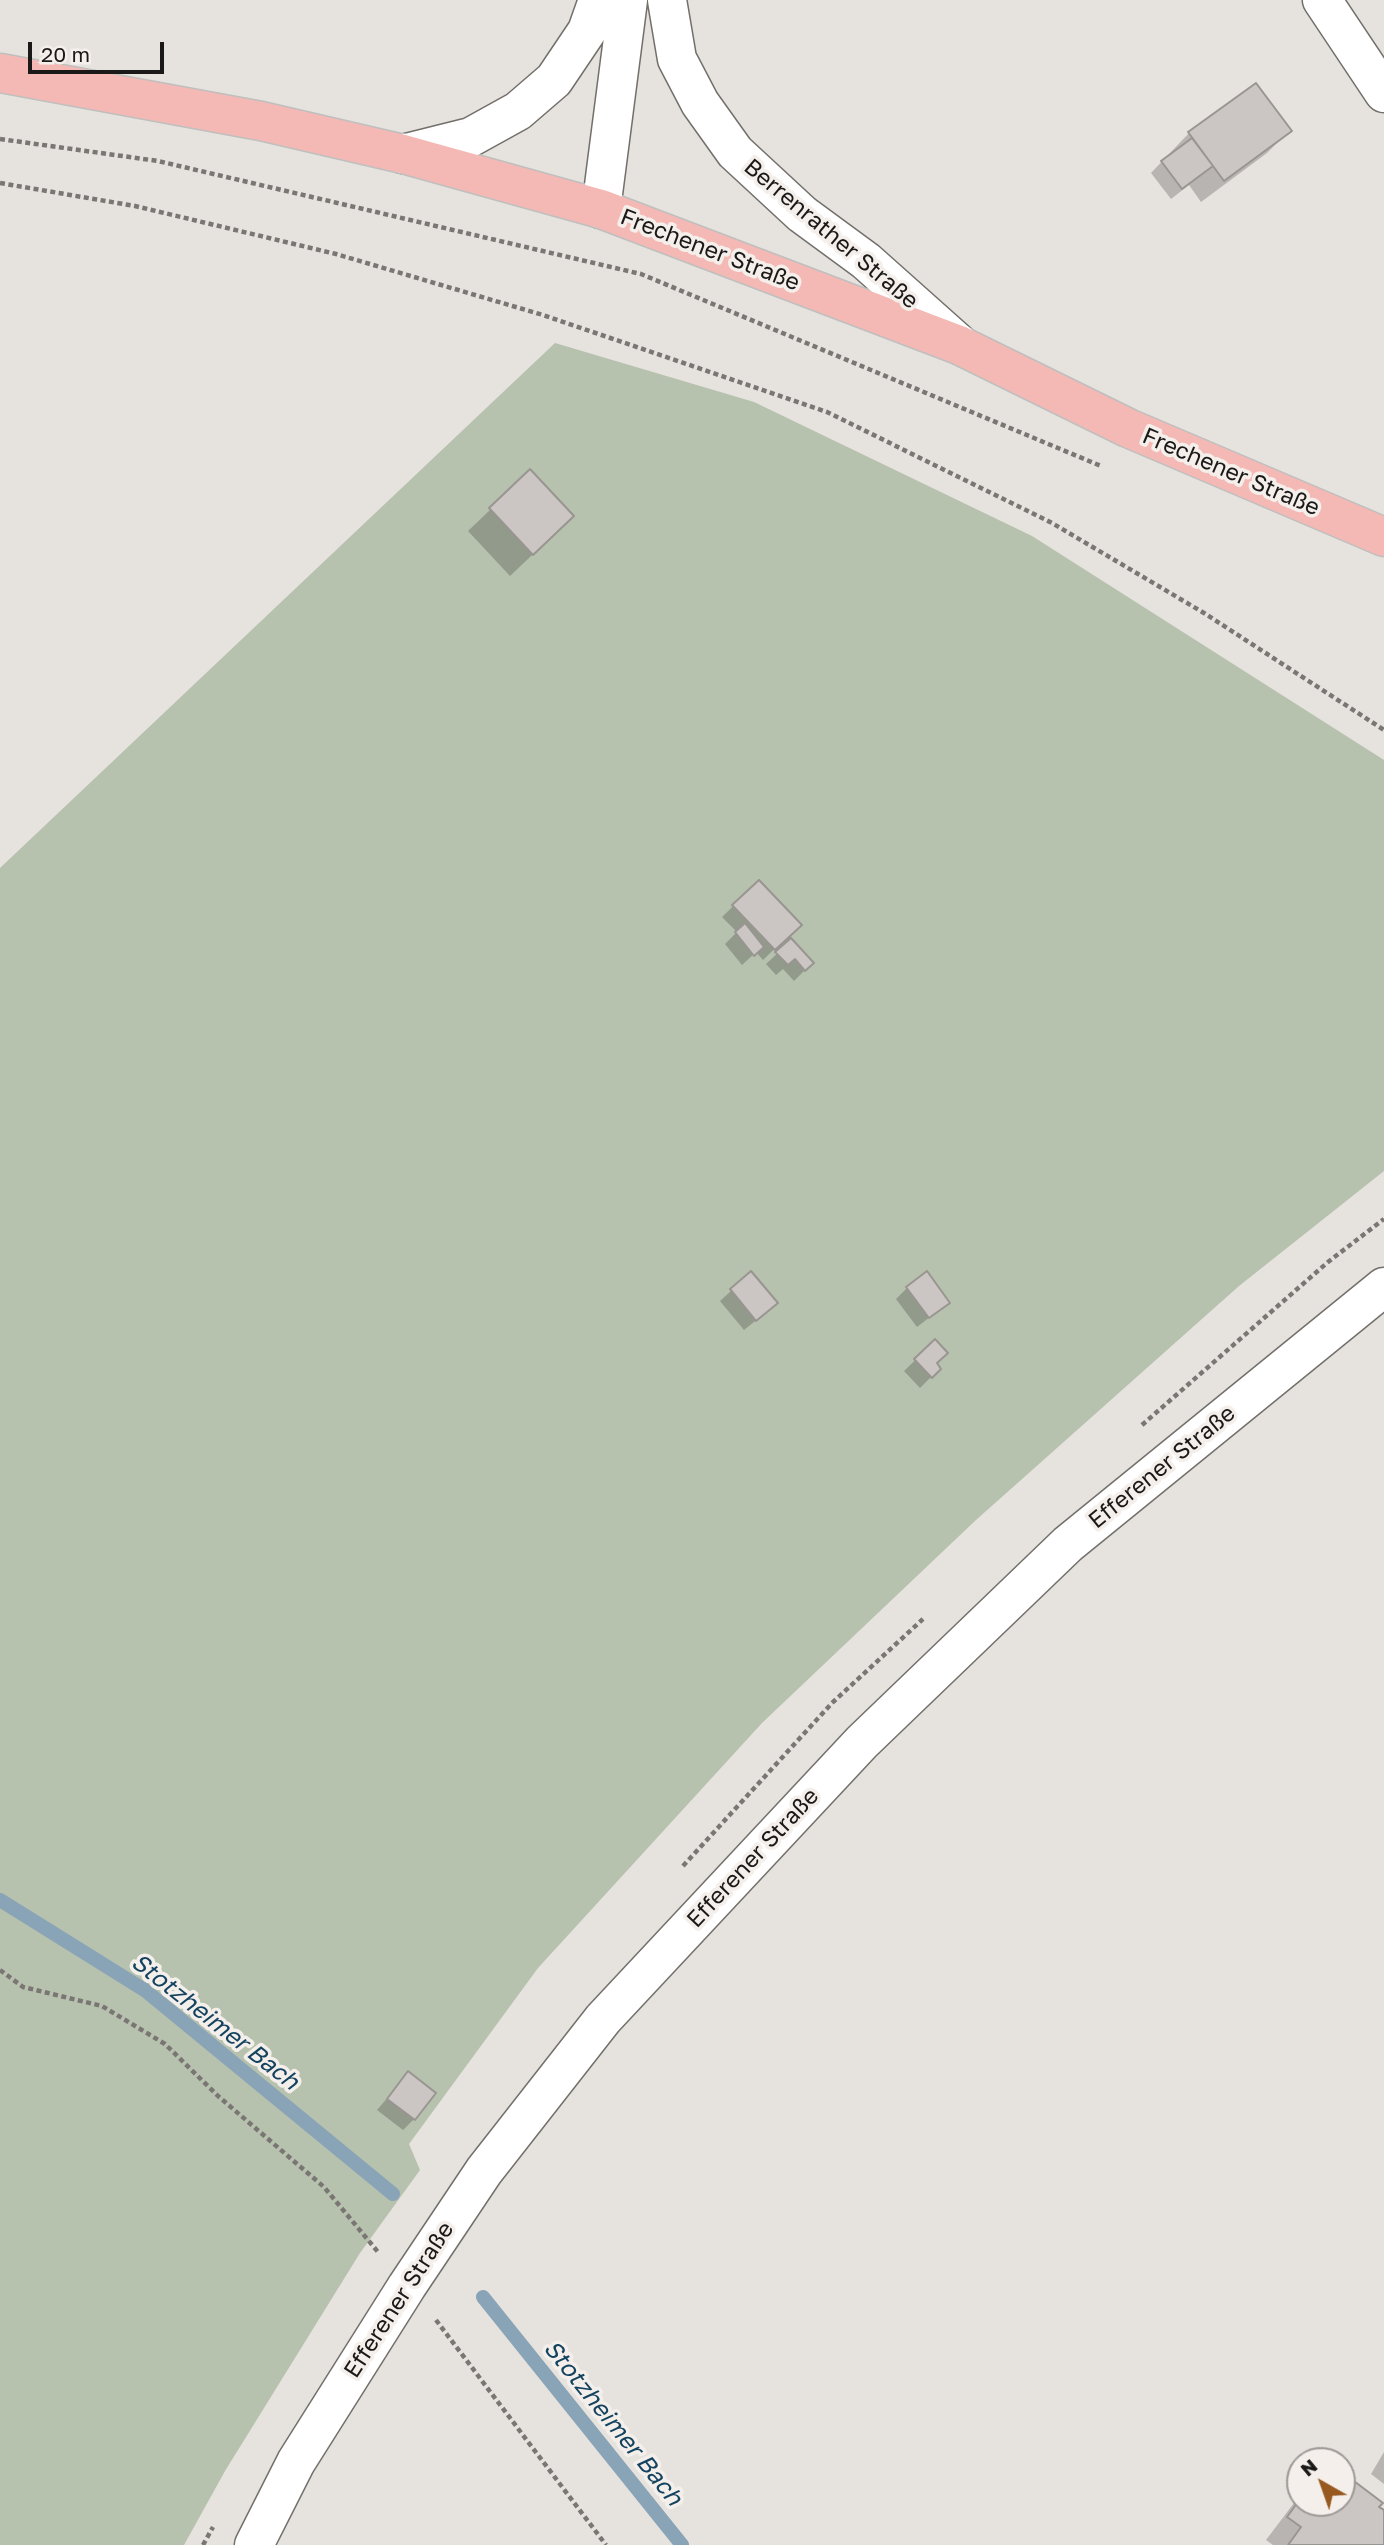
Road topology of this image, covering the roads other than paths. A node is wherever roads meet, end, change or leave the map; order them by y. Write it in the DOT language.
graph roads {
  1 [pos="598,0"];
  2 [pos="628,0"];
  3 [pos="667,0"];
  4 [pos="1322,0"];
  5 [pos="0,72"];
  6 [pos="1384,93"];
  7 [pos="403,154"];
  8 [pos="601,209"];
  9 [pos="959,345"];
  10 [pos="1384,537"];
  11 [pos="1384,1287"];
  12 [pos="254,2545"];
  1 -- 7 [label="street"];
  2 -- 8 [label="street"];
  3 -- 9 [label="street, Berrenrather Straße"];
  4 -- 6 [label="street"];
  5 -- 7 [label="main road, Frechener Straße"];
  7 -- 8 [label="main road, Frechener Straße"];
  8 -- 9 [label="main road, Frechener Straße"];
  9 -- 10 [label="main road, Frechener Straße"];
  11 -- 12 [label="street, Efferener Straße"];
}
